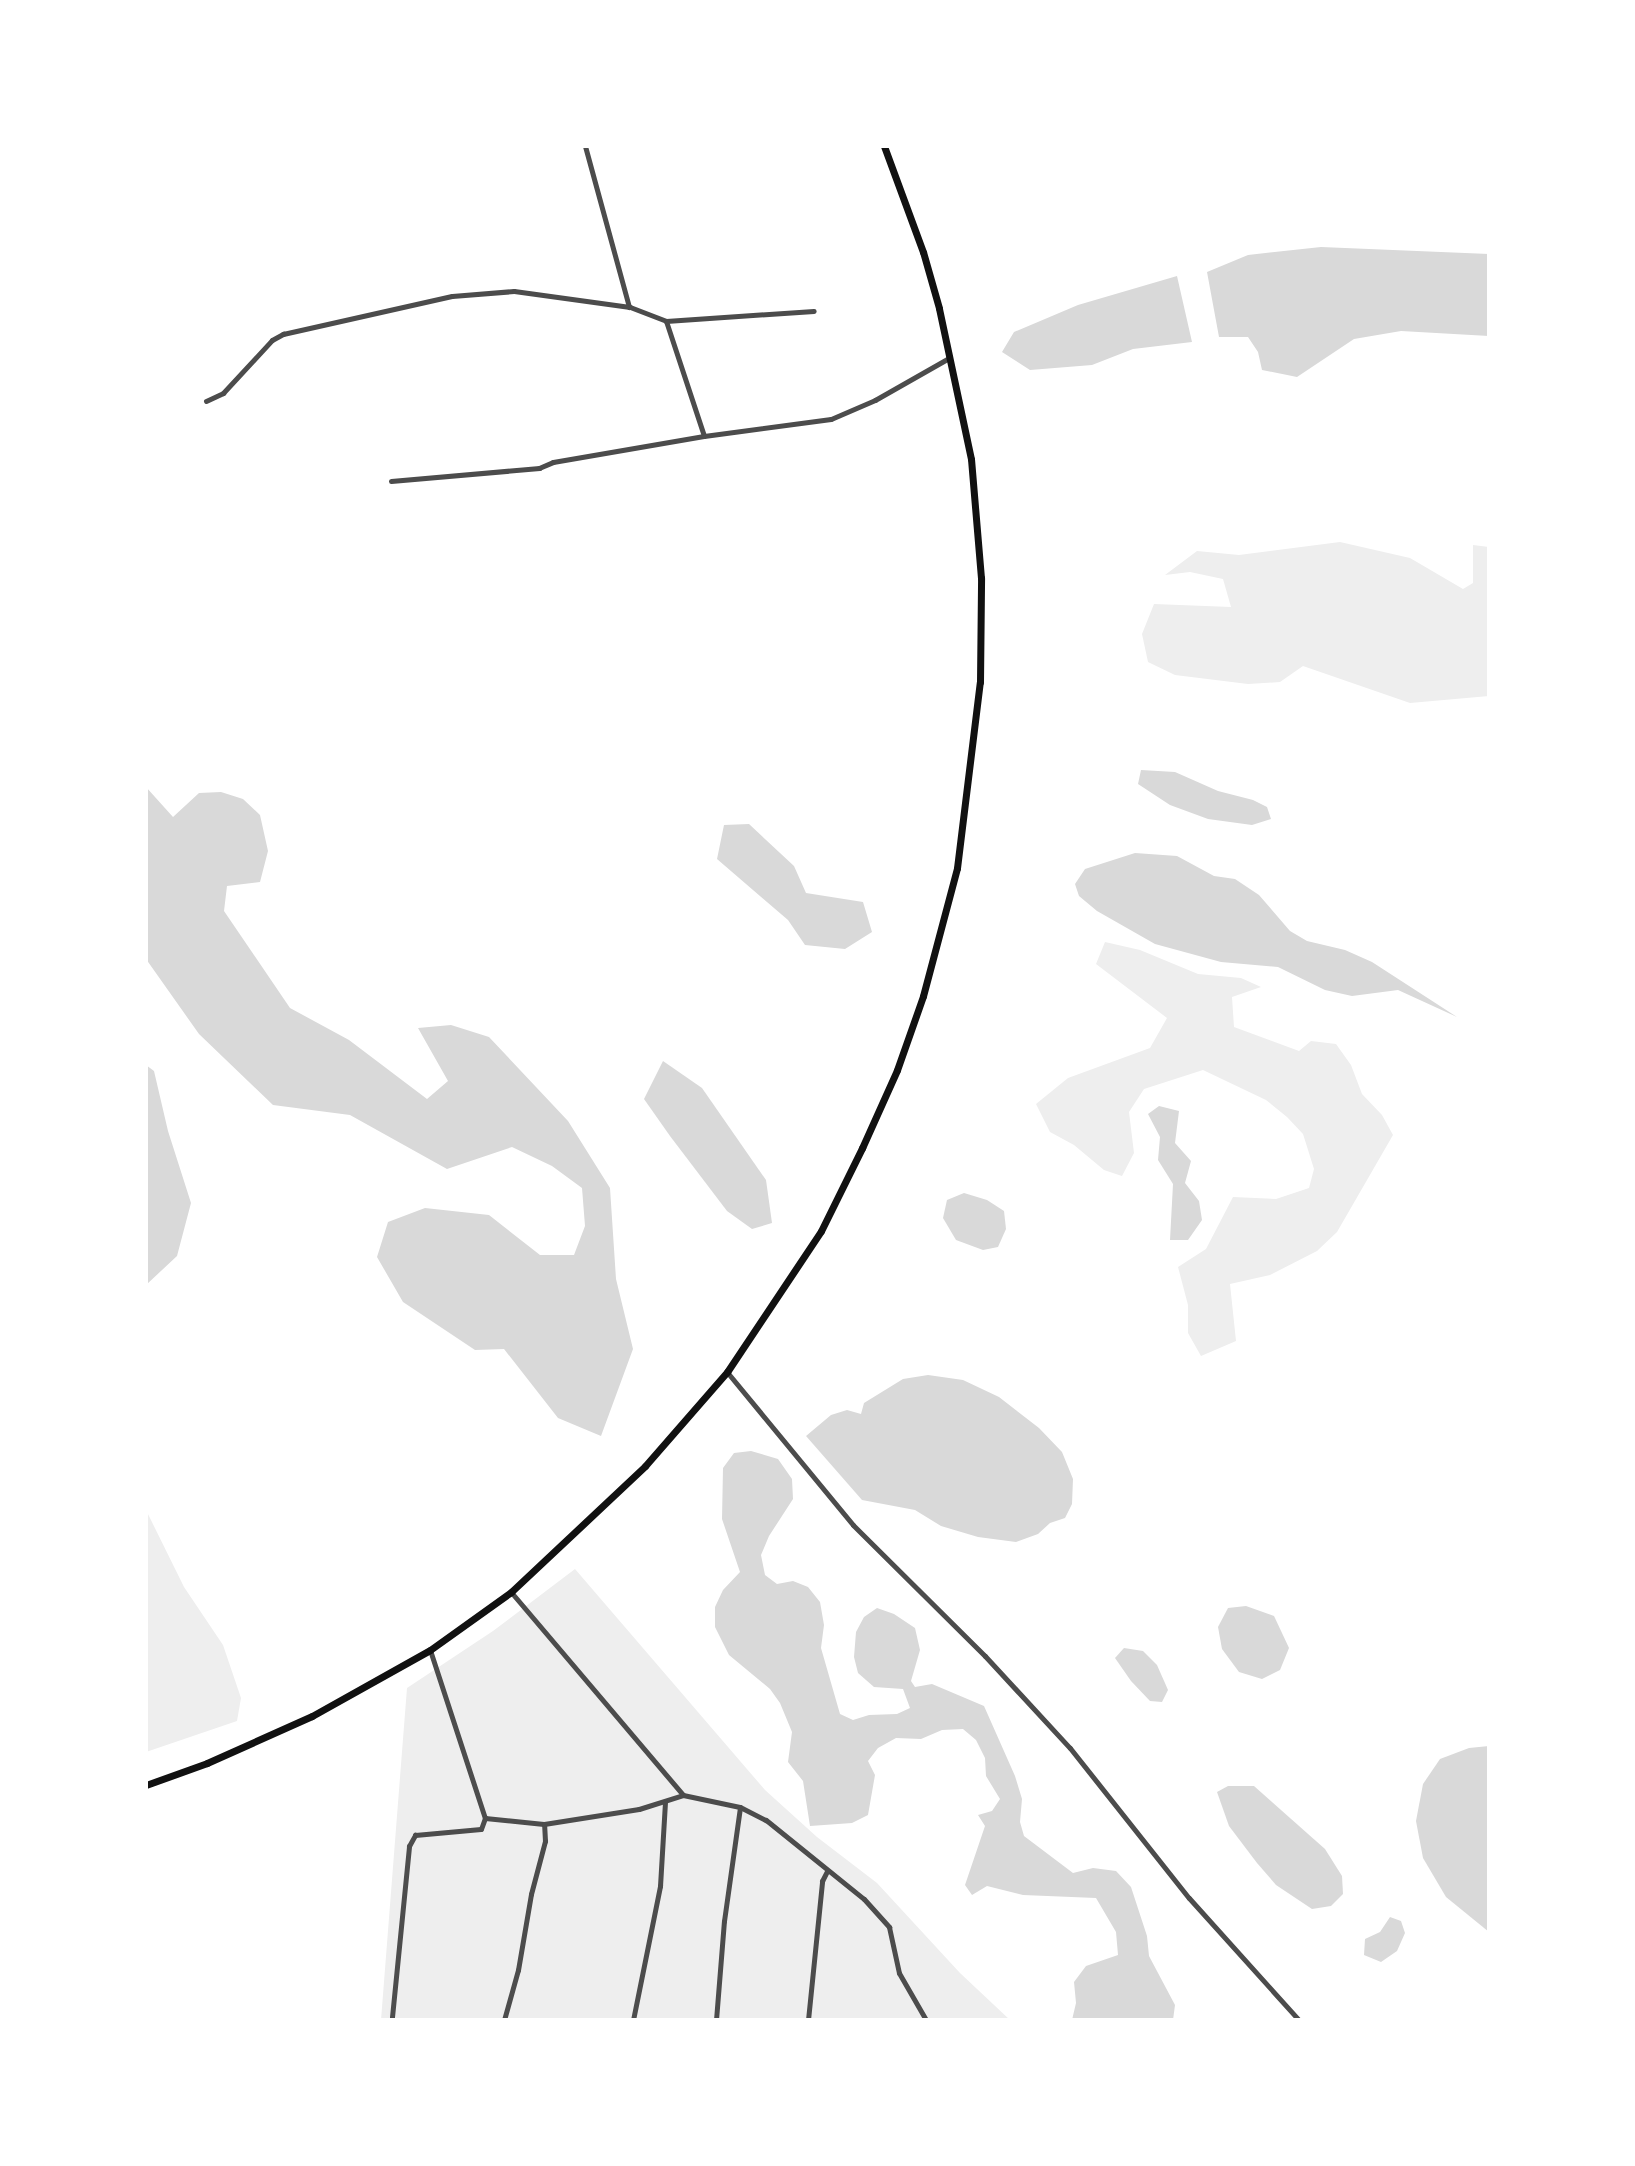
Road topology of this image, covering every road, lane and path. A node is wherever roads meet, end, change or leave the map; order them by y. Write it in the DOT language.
graph roads {
  1 [pos="585,146"];
  2 [pos="884,146"];
  3 [pos="630,307"];
  4 [pos="814,311"];
  5 [pos="666,321"];
  6 [pos="950,357"];
  7 [pos="206,401"];
  8 [pos="704,436"];
  9 [pos="391,481"];
  10 [pos="727,1372"];
  11 [pos="511,1592"];
  12 [pos="430,1650"];
  13 [pos="146,1785"];
  14 [pos="683,1795"];
  15 [pos="665,1802"];
  16 [pos="740,1807"];
  17 [pos="485,1818"];
  18 [pos="544,1824"];
  19 [pos="827,1871"];
  20 [pos="392,2017"];
  21 [pos="504,2020"];
  22 [pos="633,2020"];
  23 [pos="716,2020"];
  24 [pos="808,2020"];
  25 [pos="926,2020"];
  26 [pos="1299,2020"];
  1 -- 3 [label="street"];
  2 -- 6 [label="main road"];
  3 -- 5 [label="street"];
  3 -- 7 [label="street"];
  4 -- 5 [label="street"];
  5 -- 8 [label="street"];
  6 -- 8 [label="street"];
  6 -- 10 [label="main road"];
  8 -- 9 [label="street"];
  10 -- 11 [label="main road"];
  10 -- 26 [label="street"];
  11 -- 12 [label="main road"];
  11 -- 14 [label="street"];
  12 -- 13 [label="main road"];
  12 -- 17 [label="street"];
  14 -- 15 [label="street"];
  14 -- 16 [label="street"];
  15 -- 18 [label="street"];
  15 -- 22 [label="street"];
  16 -- 19 [label="street"];
  16 -- 23 [label="street"];
  17 -- 18 [label="street"];
  17 -- 20 [label="street"];
  18 -- 21 [label="street"];
  19 -- 24 [label="street"];
  19 -- 25 [label="street"];
}
